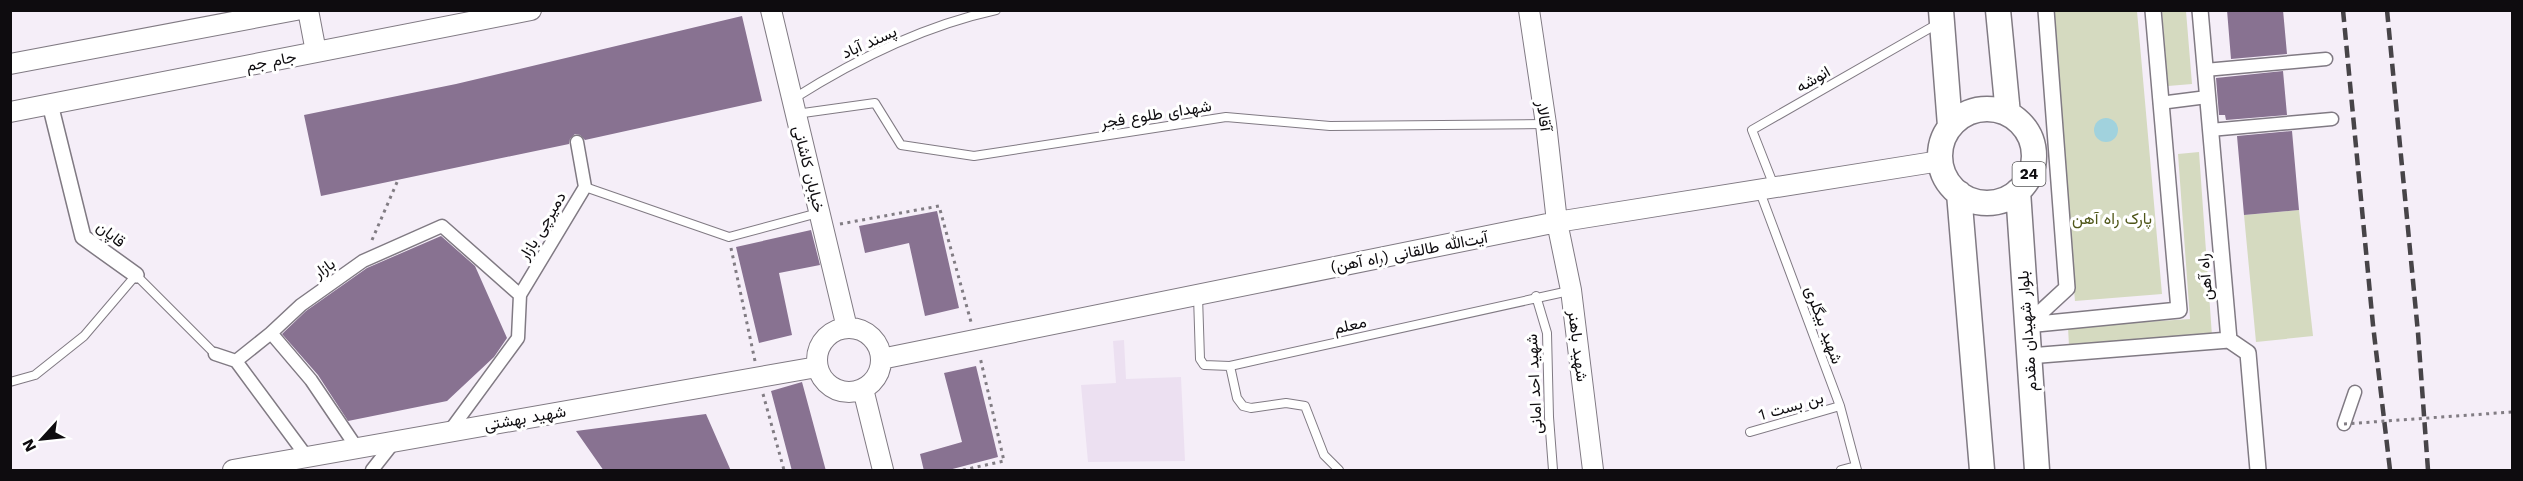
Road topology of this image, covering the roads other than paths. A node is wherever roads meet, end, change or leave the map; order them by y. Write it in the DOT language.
graph roads {
  1 [pos="296,10"];
  2 [pos="308,10"];
  3 [pos="531,10"];
  4 [pos="771,10"];
  5 [pos="996,10"];
  6 [pos="1529,10"];
  7 [pos="1998,10"];
  8 [pos="2046,10"];
  9 [pos="2152,10"];
  10 [pos="2200,10"];
  11 [pos="1942,16"];
  12 [pos="316,52"];
  13 [pos="2326,59"];
  14 [pos="10,64"];
  15 [pos="2205,70"];
  16 [pos="2207,97"];
  17 [pos="2160,103"];
  18 [pos="50,104"];
  19 [pos="794,107"];
  20 [pos="10,112"];
  21 [pos="2008,114"];
  22 [pos="2332,119"];
  23 [pos="1546,124"];
  24 [pos="1950,126"];
  25 [pos="2210,130"];
  26 [pos="577,142"];
  27 [pos="1940,161"];
  28 [pos="585,187"];
  29 [pos="1767,189"];
  30 [pos="2018,191"];
  31 [pos="1959,193"];
  32 [pos="822,220"];
  33 [pos="1557,222"];
  34 [pos="136,275"];
  35 [pos="1571,290"];
  36 [pos="520,294"];
  37 [pos="1198,295"];
  38 [pos="1536,296"];
  39 [pos="2027,325"];
  40 [pos="847,328"];
  41 [pos="271,333"];
  42 [pos="2229,340"];
  43 [pos="216,354"];
  44 [pos="2029,356"];
  45 [pos="881,359"];
  46 [pos="236,361"];
  47 [pos="817,366"];
  48 [pos="1230,366"];
  49 [pos="10,382"];
  50 [pos="863,389"];
  51 [pos="2355,392"];
  52 [pos="1840,406"];
  53 [pos="2344,424"];
  54 [pos="449,432"];
  55 [pos="1750,432"];
  56 [pos="394,442"];
  57 [pos="357,448"];
  58 [pos="307,457"];
  59 [pos="1857,468"];
  60 [pos="233,471"];
  61 [pos="372,471"];
  62 [pos="883,471"];
  63 [pos="1339,471"];
  64 [pos="1553,471"];
  65 [pos="1593,471"];
  66 [pos="1841,471"];
  67 [pos="1982,471"];
  68 [pos="2037,471"];
  69 [pos="2258,471"];
  1 -- 14 [label="street"];
  2 -- 12 [label="street"];
  3 -- 12 [label="street, جام جم"];
  4 -- 19 [label="street, خیابان کاشانی"];
  5 -- 19 [label="lane, پسند آباد"];
  6 -- 23 [label="street, آقالار"];
  7 -- 21 [label="main road"];
  8 -- 39 [label="street"];
  9 -- 17 [label="street, راه آهن"];
  10 -- 15 [label="street, راه آهن"];
  11 -- 24 [label="main road"];
  11 -- 29 [label="lane, انوشه"];
  12 -- 18 [label="street, جام جم"];
  13 -- 15 [label="street"];
  15 -- 16 [label="street, راه آهن"];
  16 -- 17 [label="street"];
  16 -- 25 [label="street, راه آهن"];
  17 -- 39 [label="street, راه آهن"];
  18 -- 20 [label="street, جام جم"];
  18 -- 34 [label="street, قاپان"];
  19 -- 23 [label="lane, شهدای طلوع فجر"];
  19 -- 32 [label="street, خیابان کاشانی"];
  21 -- 24 [label="main road"];
  21 -- 30 [label="main road, 24"];
  22 -- 25 [label="street"];
  23 -- 33 [label="street, آقالار"];
  24 -- 27 [label="main road"];
  25 -- 42 [label="street, راه آهن"];
  26 -- 28 [label="street"];
  27 -- 29 [label="street, (راه آهن) آیت‌الله طالقانی"];
  27 -- 31 [label="main road"];
  28 -- 32 [label="lane, دمیرچی بازار"];
  28 -- 36 [label="street, دمیرچی بازار"];
  29 -- 33 [label="street, (راه آهن) آیت‌الله طالقانی"];
  29 -- 52 [label="lane, شهید بیگلری"];
  30 -- 31 [label="main road, 24"];
  30 -- 39 [label="main road, بلوار شهیدان مقدم / 24"];
  31 -- 67 [label="main road"];
  32 -- 40 [label="street, خیابان کاشانی"];
  33 -- 35 [label="street, شهید باهنر"];
  33 -- 37 [label="street, (راه آهن) آیت‌الله طالقانی"];
  34 -- 43 [label="lane, قاپان"];
  34 -- 49 [label="lane"];
  35 -- 38 [label="lane, معلم"];
  35 -- 65 [label="street, شهید باهنر"];
  36 -- 41 [label="street, بازار"];
  36 -- 54 [label="street, دمیرچی بازار"];
  37 -- 45 [label="street, (راه آهن) آیت‌الله طالقانی"];
  37 -- 48 [label="lane, معلم"];
  38 -- 48 [label="lane, معلم"];
  38 -- 64 [label="lane, شهید احد امانی"];
  39 -- 44 [label="main road, بلوار شهیدان مقدم / 24"];
  40 -- 45 [label="street"];
  40 -- 47 [label="street"];
  41 -- 46 [label="street, بازار"];
  41 -- 57 [label="street"];
  42 -- 44 [label="street"];
  42 -- 69 [label="street"];
  43 -- 46 [label="street"];
  44 -- 68 [label="main road, بلوار شهیدان مقدم / 24"];
  45 -- 50 [label="street"];
  46 -- 58 [label="street"];
  47 -- 50 [label="street"];
  47 -- 54 [label="street, شهید بهشتی"];
  48 -- 63 [label="lane"];
  50 -- 62 [label="street"];
  51 -- 53 [label="street"];
  52 -- 55 [label="lane, بن بست 1"];
  52 -- 59 [label="lane, شهید بیگلری"];
  54 -- 56 [label="street, شهید بهشتی"];
  56 -- 57 [label="street, شهید بهشتی"];
  56 -- 61 [label="street"];
  57 -- 58 [label="street, شهید بهشتی"];
  58 -- 60 [label="street, شهید بهشتی"];
  59 -- 66 [label="lane"];
}
